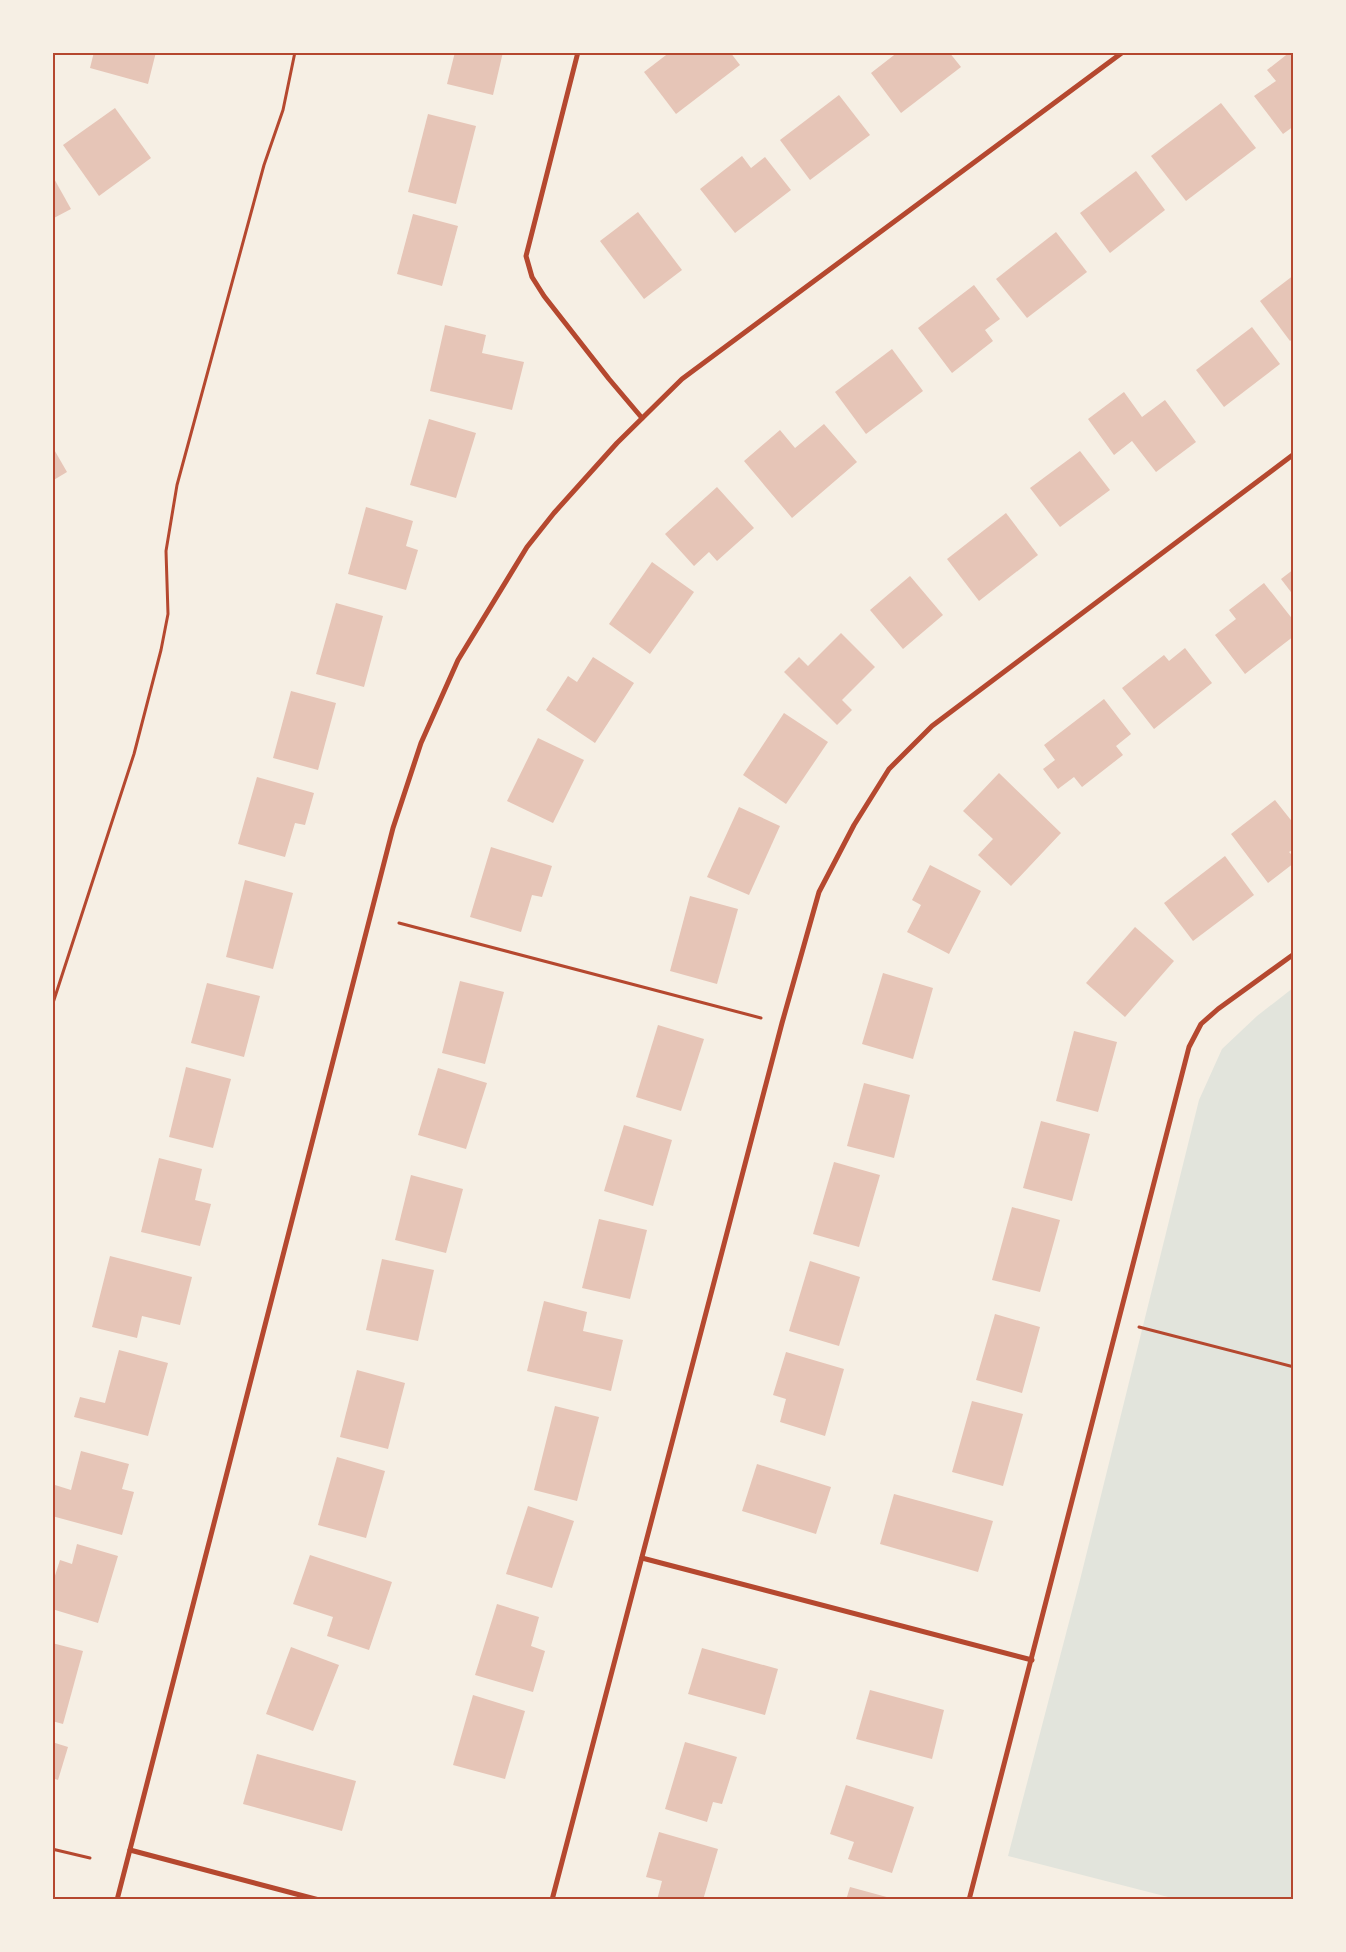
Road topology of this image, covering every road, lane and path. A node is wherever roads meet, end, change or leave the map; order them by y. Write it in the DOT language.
graph roads {
  1 [pos="295,52"];
  2 [pos="578,52"];
  3 [pos="1123,52"];
  4 [pos="642,418"];
  5 [pos="1294,454"];
  6 [pos="399,923"];
  7 [pos="1294,954"];
  8 [pos="52,1006"];
  9 [pos="782,1023"];
  10 [pos="1118,1322"];
  11 [pos="1294,1367"];
  12 [pos="642,1558"];
  13 [pos="1032,1660"];
  14 [pos="52,1849"];
  15 [pos="130,1850"];
  16 [pos="90,1858"];
  17 [pos="117,1900"];
  18 [pos="319,1900"];
  19 [pos="552,1900"];
  20 [pos="970,1900"];
  1 -- 8 [label="path"];
  2 -- 4 [label="street"];
  3 -- 4 [label="street"];
  4 -- 15 [label="street"];
  5 -- 9 [label="street"];
  6 -- 9 [label="path"];
  7 -- 10 [label="street"];
  9 -- 12 [label="street"];
  10 -- 11 [label="path"];
  10 -- 13 [label="street"];
  12 -- 13 [label="street"];
  12 -- 19 [label="street"];
  13 -- 20 [label="street"];
  14 -- 16 [label="path"];
  15 -- 17 [label="street"];
  15 -- 18 [label="street"];
}
